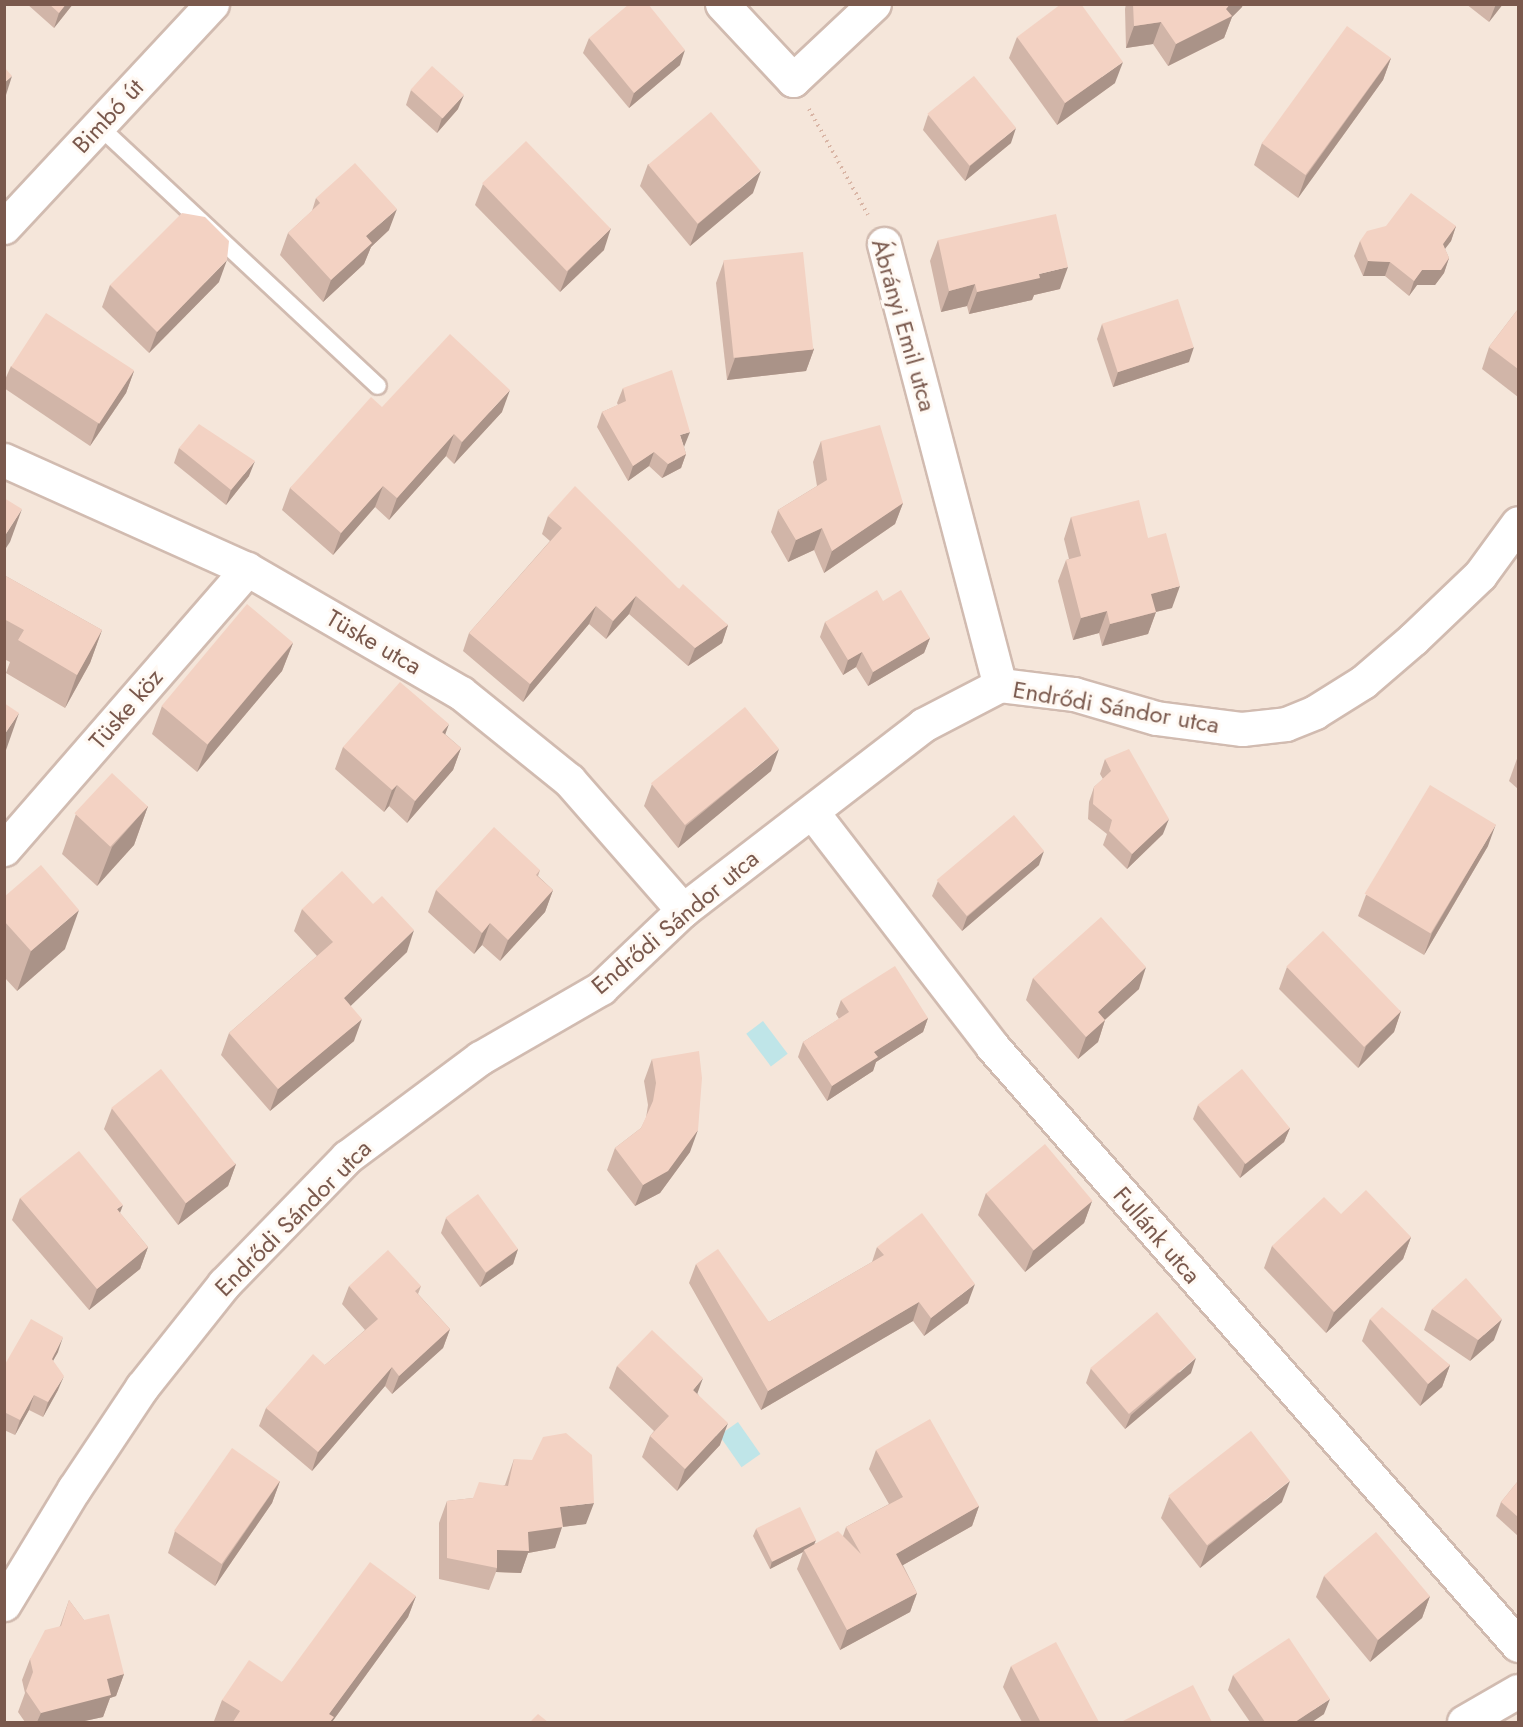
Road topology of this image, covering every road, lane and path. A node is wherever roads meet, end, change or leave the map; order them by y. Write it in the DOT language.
graph roads {
  1 [pos="212,4"];
  2 [pos="722,4"];
  3 [pos="874,4"];
  4 [pos="793,80"];
  5 [pos="99,126"];
  6 [pos="4,227"];
  7 [pos="884,244"];
  8 [pos="378,386"];
  9 [pos="4,460"];
  10 [pos="1518,523"];
  11 [pos="247,569"];
  12 [pos="1000,685"];
  13 [pos="812,812"];
  14 [pos="4,849"];
  15 [pos="683,910"];
  16 [pos="4,1604"];
  17 [pos="1518,1645"];
  18 [pos="1518,1691"];
  19 [pos="1464,1722"];
  1 -- 5 [label="street, Bimbó út"];
  2 -- 4 [label="street"];
  3 -- 4 [label="street"];
  4 -- 7 [label="path, Ábrányi Emil utca"];
  5 -- 6 [label="street, Bimbó út"];
  5 -- 8 [label="lane"];
  7 -- 12 [label="street, Ábrányi Emil utca"];
  9 -- 11 [label="street, Tüske utca"];
  10 -- 12 [label="street, Endrődi Sándor utca"];
  11 -- 14 [label="street, Tüske köz"];
  11 -- 15 [label="street, Tüske utca"];
  12 -- 13 [label="street, Endrődi Sándor utca"];
  13 -- 15 [label="street, Endrődi Sándor utca"];
  13 -- 17 [label="street, Fullánk utca"];
  15 -- 16 [label="street, Endrődi Sándor utca"];
  18 -- 19 [label="street"];
}
